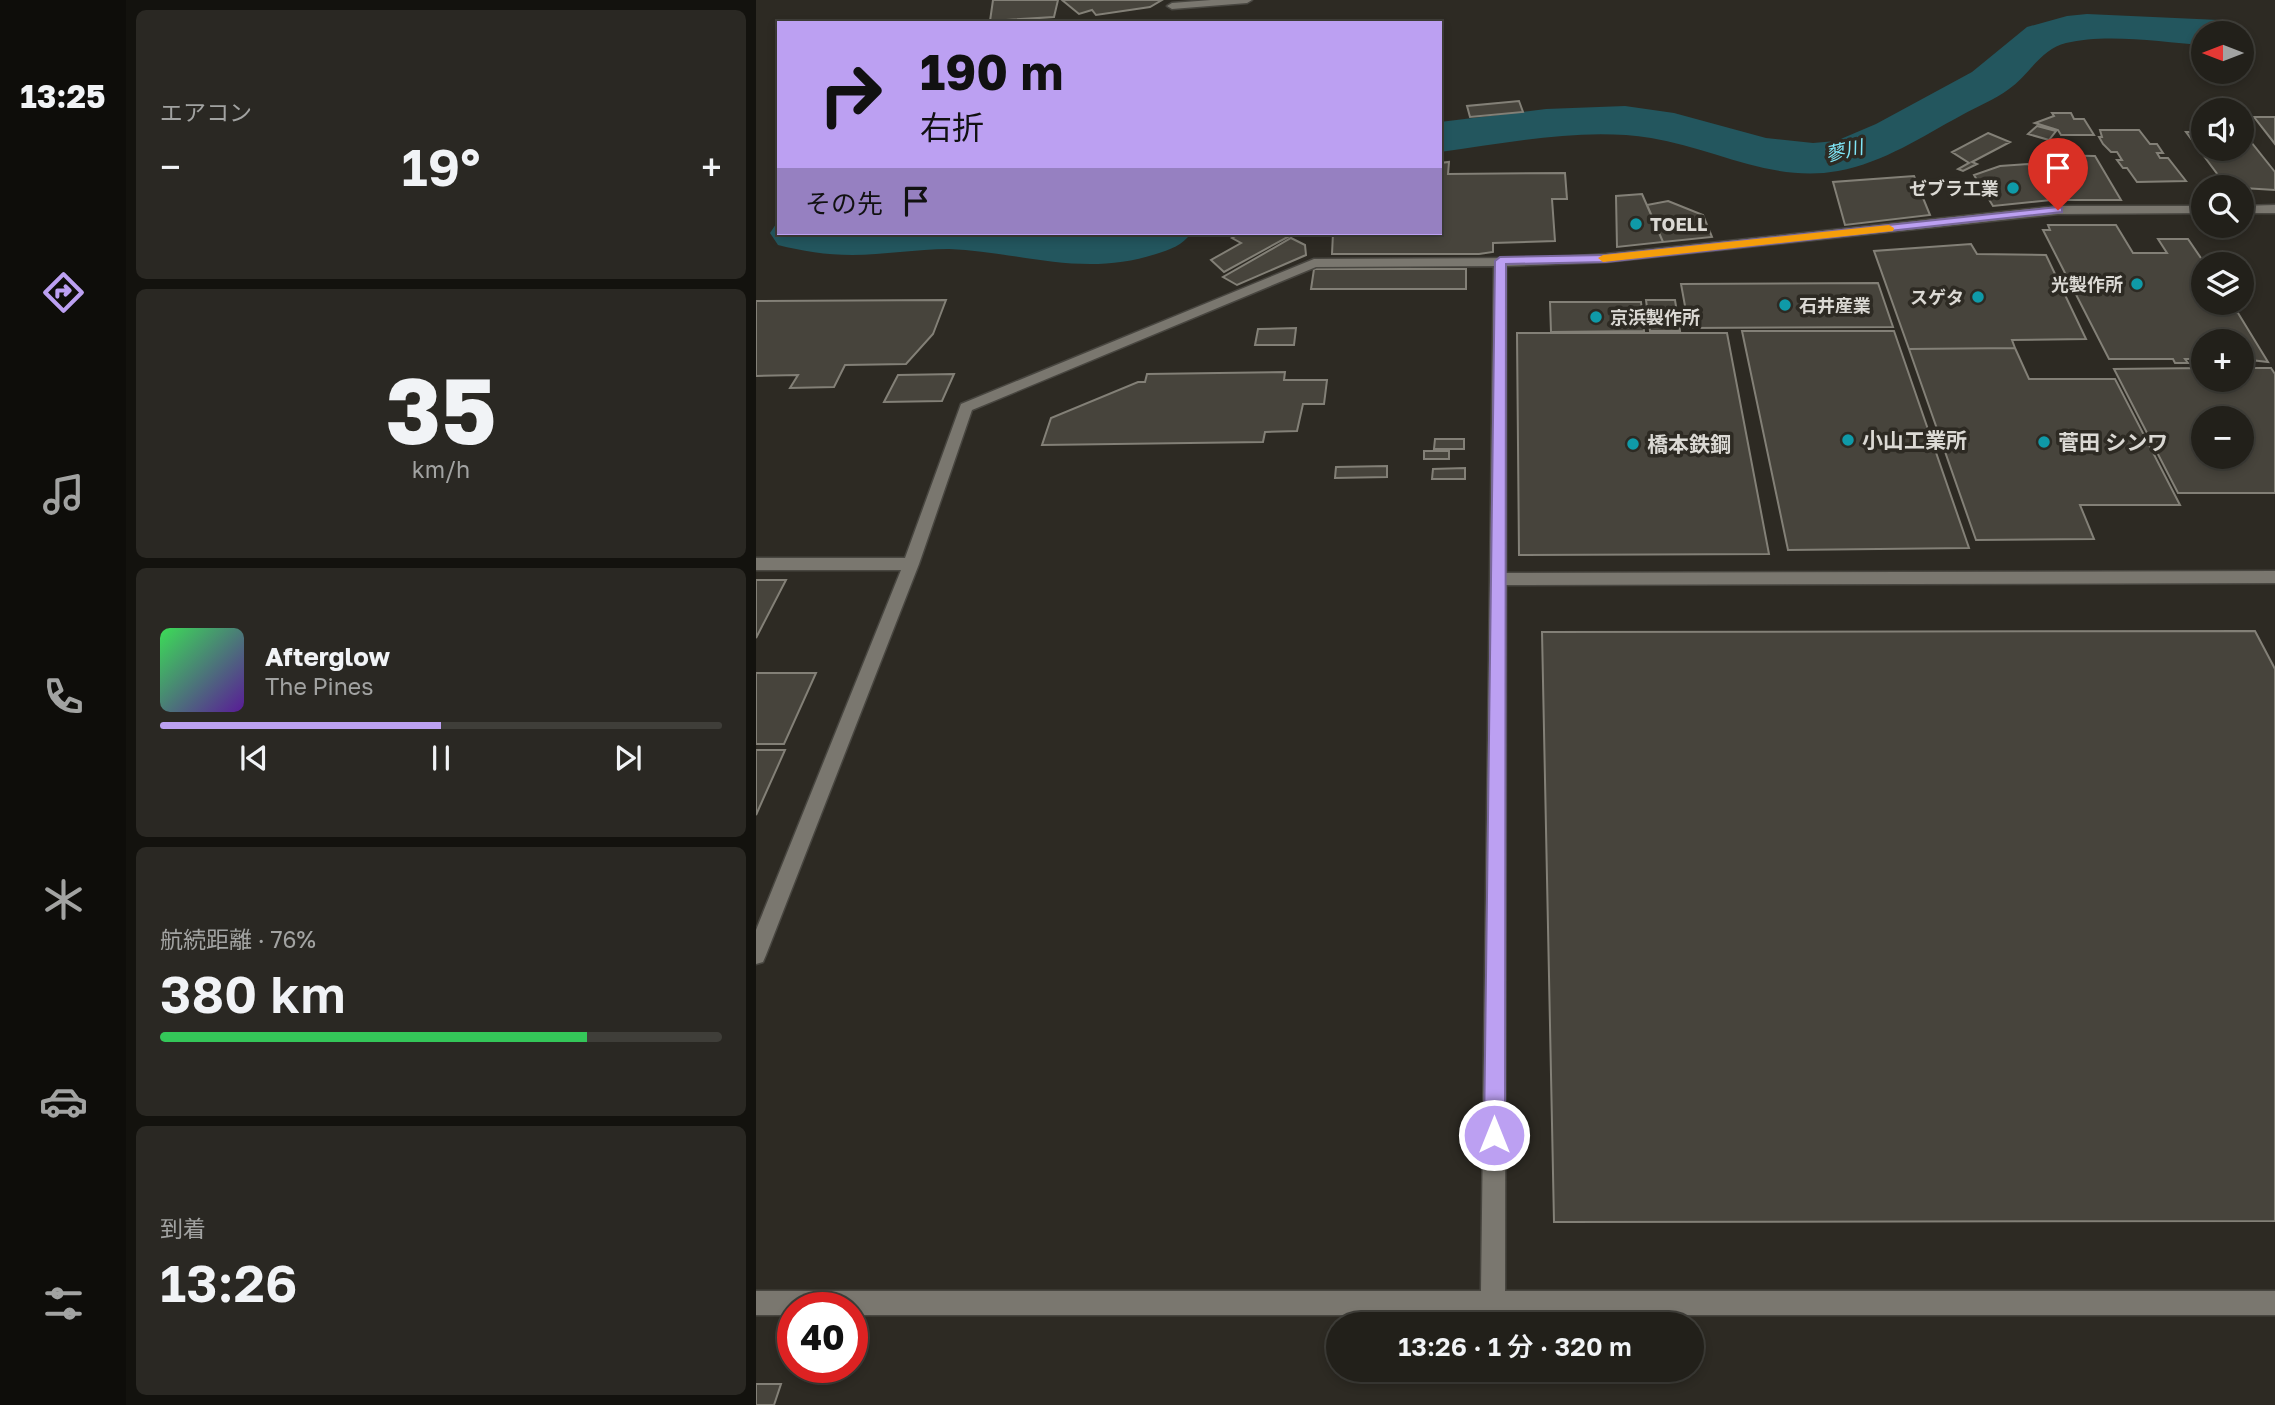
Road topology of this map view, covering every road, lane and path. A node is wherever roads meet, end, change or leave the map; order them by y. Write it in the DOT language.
graph roads {
  1 [pos="1247,0"];
  2 [pos="1175,3"];
  3 [pos="2254,209"];
  4 [pos="2275,209"];
  5 [pos="2191,210"];
  6 [pos="1500,261"];
  7 [pos="756,564"];
  8 [pos="911,564"];
  9 [pos="2275,577"];
  10 [pos="1498,579"];
  11 [pos="756,954"];
  12 [pos="1493,1301"];
  13 [pos="756,1303"];
  14 [pos="2275,1303"];
  1 -- 2 [label="street"];
  3 -- 4 [label="street"];
  5 -- 6 [label="street"];
  6 -- 8 [label="street"];
  6 -- 10 [label="street"];
  7 -- 8 [label="street"];
  8 -- 11 [label="street"];
  9 -- 10 [label="street"];
  10 -- 12 [label="street"];
  12 -- 13 [label="street"];
  12 -- 14 [label="street"];
}
